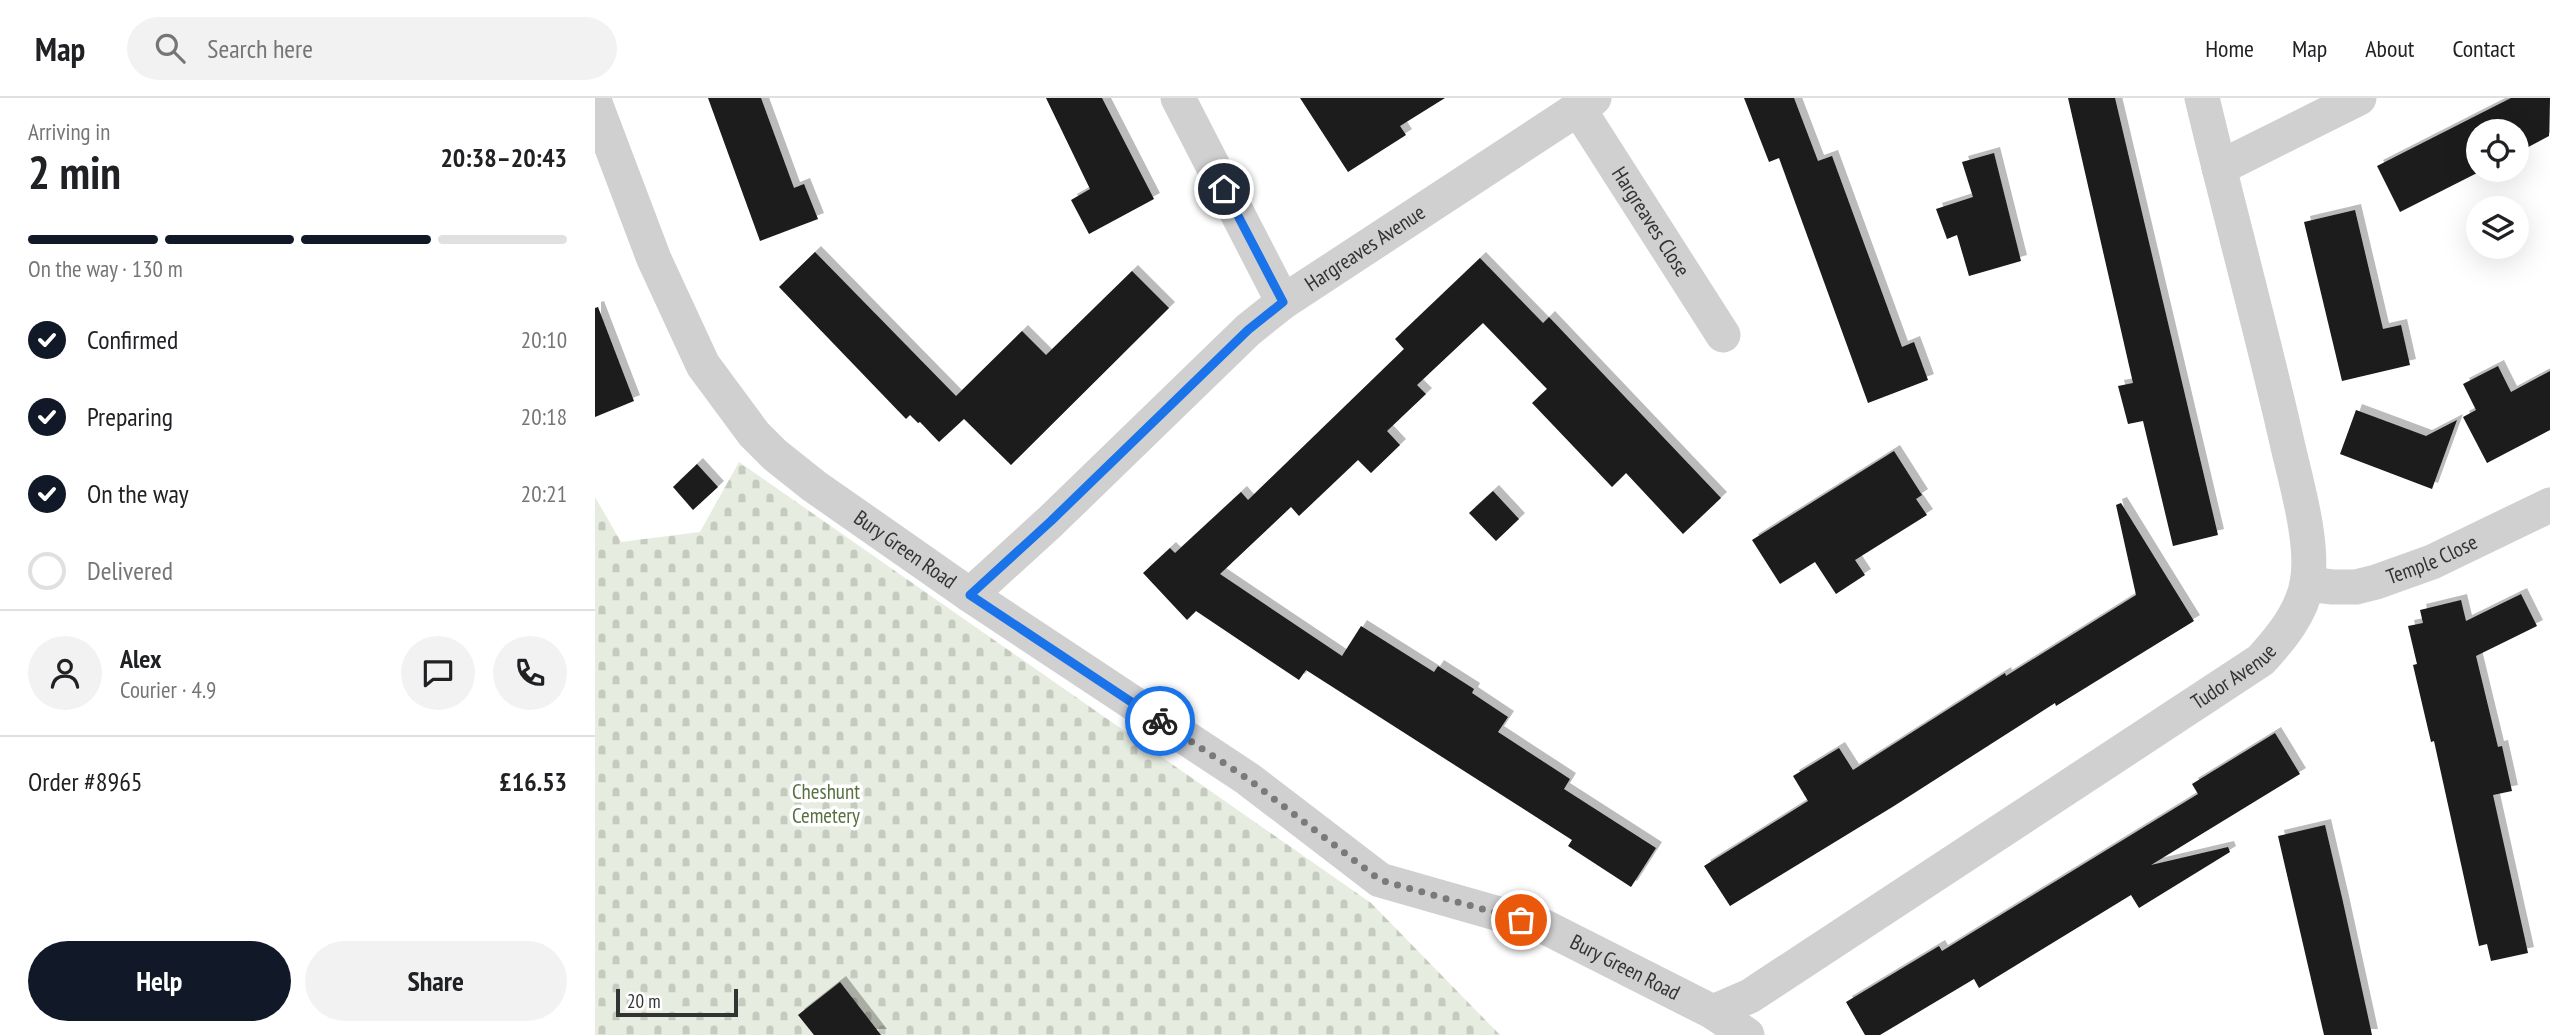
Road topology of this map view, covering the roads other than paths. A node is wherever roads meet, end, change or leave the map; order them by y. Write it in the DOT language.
graph roads {
  1 [pos="1178,98"];
  2 [pos="2203,98"];
  3 [pos="2359,98"];
  4 [pos="595,103"];
  5 [pos="1586,103"];
  6 [pos="2219,169"];
  7 [pos="1283,302"];
  8 [pos="1723,335"];
  9 [pos="2550,505"];
  10 [pos="2307,584"];
  11 [pos="970,595"];
  12 [pos="1713,1012"];
  13 [pos="1747,1035"];
  1 -- 7 [label="street"];
  2 -- 6 [label="street, Tudor Avenue"];
  3 -- 6 [label="street"];
  4 -- 11 [label="street, Bury Green Road"];
  5 -- 7 [label="street, Hargreaves Avenue"];
  5 -- 8 [label="street, Hargreaves Close"];
  6 -- 10 [label="street, Tudor Avenue"];
  7 -- 11 [label="street, Hargreaves Avenue"];
  9 -- 10 [label="street, Temple Close"];
  10 -- 12 [label="street, Tudor Avenue"];
  11 -- 12 [label="street, Bury Green Road"];
  12 -- 13 [label="street, Bury Green Road"];
}
